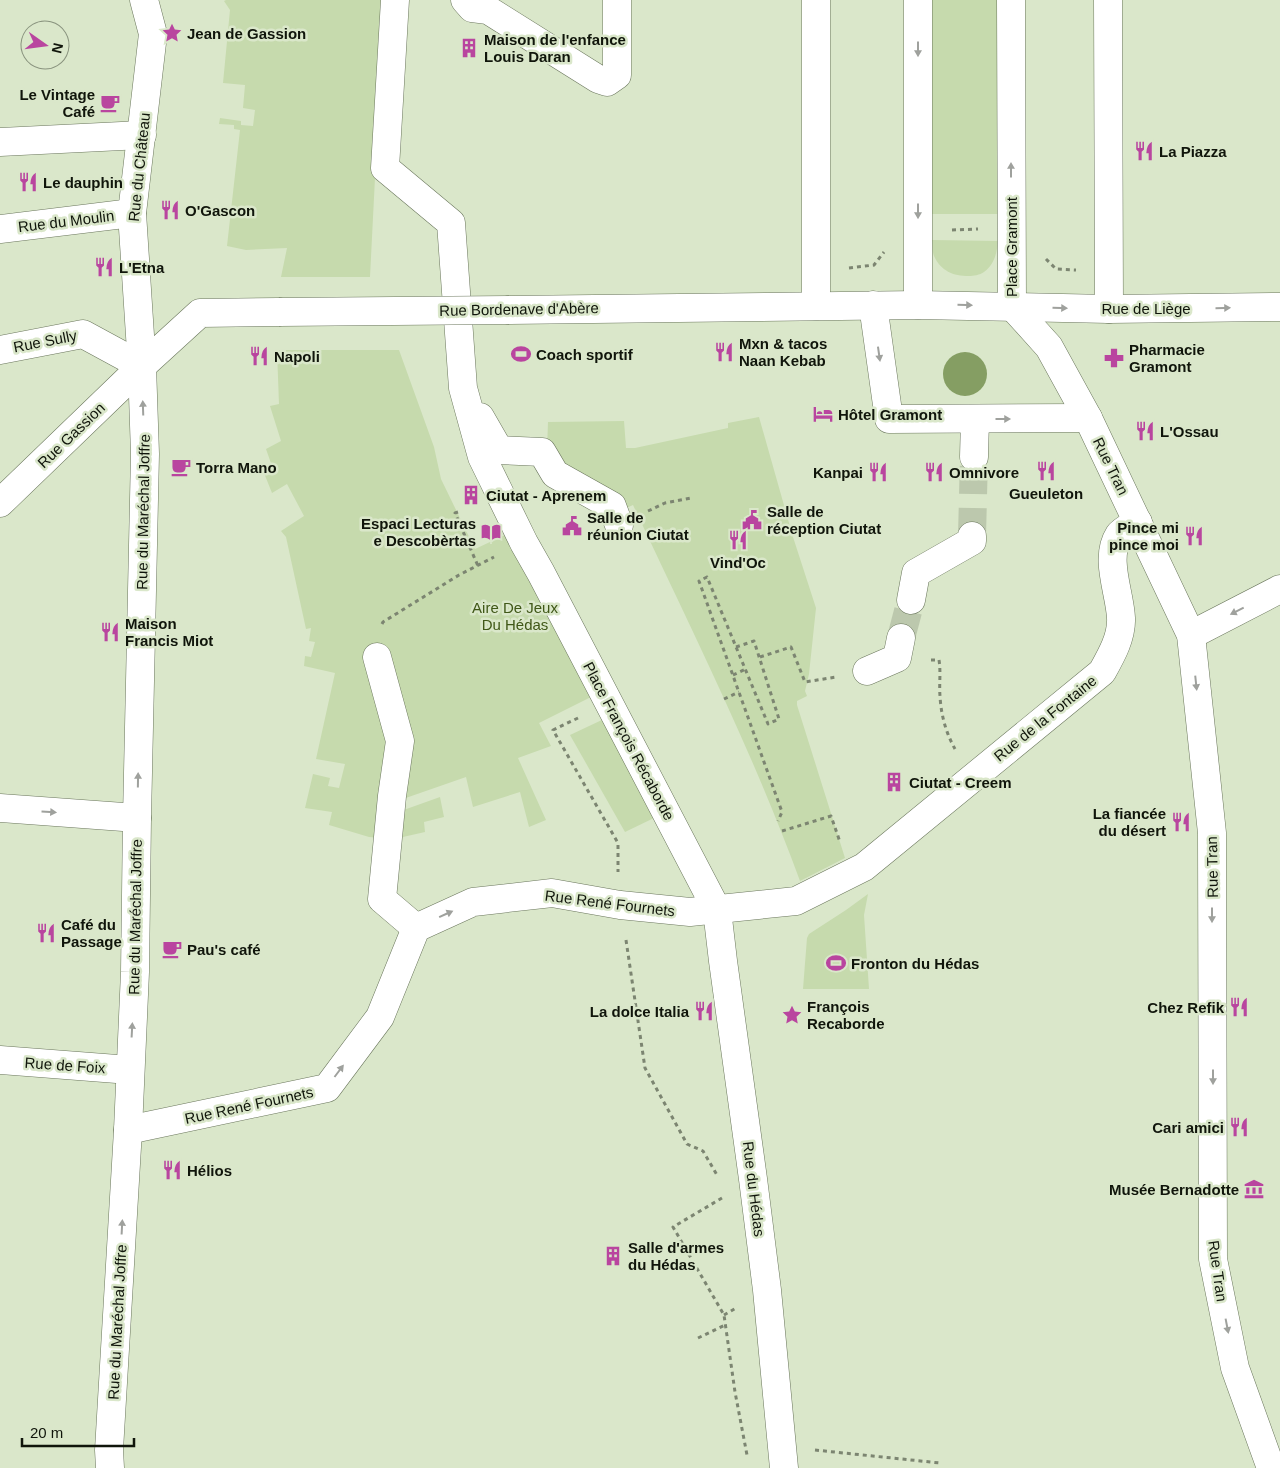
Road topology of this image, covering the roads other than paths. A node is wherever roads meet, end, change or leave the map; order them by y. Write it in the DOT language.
graph roads {
  1 [pos="144,0"];
  2 [pos="395,0"];
  3 [pos="465,0"];
  4 [pos="617,0"];
  5 [pos="816,0"];
  6 [pos="918,0"];
  7 [pos="1011,0"];
  8 [pos="1108,0"];
  9 [pos="142,135"];
  10 [pos="0,142"];
  11 [pos="132,213"];
  12 [pos="0,229"];
  13 [pos="872,305"];
  14 [pos="918,305"];
  15 [pos="816,306"];
  16 [pos="1012,306"];
  17 [pos="1280,307"];
  18 [pos="1109,309"];
  19 [pos="0,350"];
  20 [pos="142,366"];
  21 [pos="463,388"];
  22 [pos="1088,418"];
  23 [pos="975,419"];
  24 [pos="974,457"];
  25 [pos="0,504"];
  26 [pos="1138,522"];
  27 [pos="619,525"];
  28 [pos="972,536"];
  29 [pos="1280,589"];
  30 [pos="911,600"];
  31 [pos="1191,635"];
  32 [pos="899,648"];
  33 [pos="377,657"];
  34 [pos="867,671"];
  35 [pos="0,808"];
  36 [pos="137,818"];
  37 [pos="717,910"];
  38 [pos="416,928"];
  39 [pos="0,1060"];
  40 [pos="130,1070"];
  41 [pos="128,1130"];
  42 [pos="784,1466"];
  43 [pos="110,1468"];
  44 [pos="1271,1468"];
  1 -- 9 [label="street, Rue du Château"];
  2 -- 21 [label="street"];
  3 -- 4 [label="street"];
  5 -- 15 [label="street"];
  6 -- 14 [label="street, one-way"];
  16 -- 7 [label="street, Place Gramont, one-way"];
  8 -- 18 [label="street"];
  9 -- 10 [label="street"];
  9 -- 11 [label="street, Rue du Château"];
  11 -- 12 [label="street, Rue du Moulin"];
  11 -- 20 [label="street, Rue du Château"];
  13 -- 14 [label="street, Rue Bordenave d'Abère"];
  13 -- 15 [label="street, Rue Bordenave d'Abère"];
  13 -- 23 [label="street, one-way"];
  14 -- 16 [label="street, Place Gramont, one-way"];
  15 -- 20 [label="street, Rue Bordenave d'Abère, bridge"];
  16 -- 18 [label="street, Rue de Liège, one-way"];
  16 -- 22 [label="street, Rue Tran"];
  18 -- 17 [label="street, Rue de Liège, one-way"];
  19 -- 20 [label="street, Rue Sully"];
  20 -- 25 [label="street, Rue Gassion"];
  36 -- 20 [label="street, Rue du Maréchal Joffre, one-way"];
  21 -- 27 [label="street"];
  21 -- 37 [label="street, Place François Récaborde"];
  23 -- 22 [label="street, one-way"];
  22 -- 26 [label="street, Rue Tran"];
  23 -- 24 [label="street"];
  26 -- 31 [label="street, Rue Tran"];
  26 -- 37 [label="street, Rue de la Fontaine"];
  28 -- 30 [label="street"];
  29 -- 31 [label="street, one-way"];
  31 -- 44 [label="street, Rue Tran, one-way"];
  32 -- 34 [label="street"];
  33 -- 38 [label="street"];
  35 -- 36 [label="street, one-way"];
  40 -- 36 [label="street, Rue du Maréchal Joffre, one-way"];
  38 -- 37 [label="street, Rue René Fournets, one-way"];
  37 -- 42 [label="street, Rue du Hédas"];
  41 -- 38 [label="street, Rue René Fournets, one-way"];
  39 -- 40 [label="street, Rue de Foix"];
  40 -- 41 [label="street, Rue du Maréchal Joffre"];
  43 -- 41 [label="street, Rue du Maréchal Joffre, one-way"];
}
